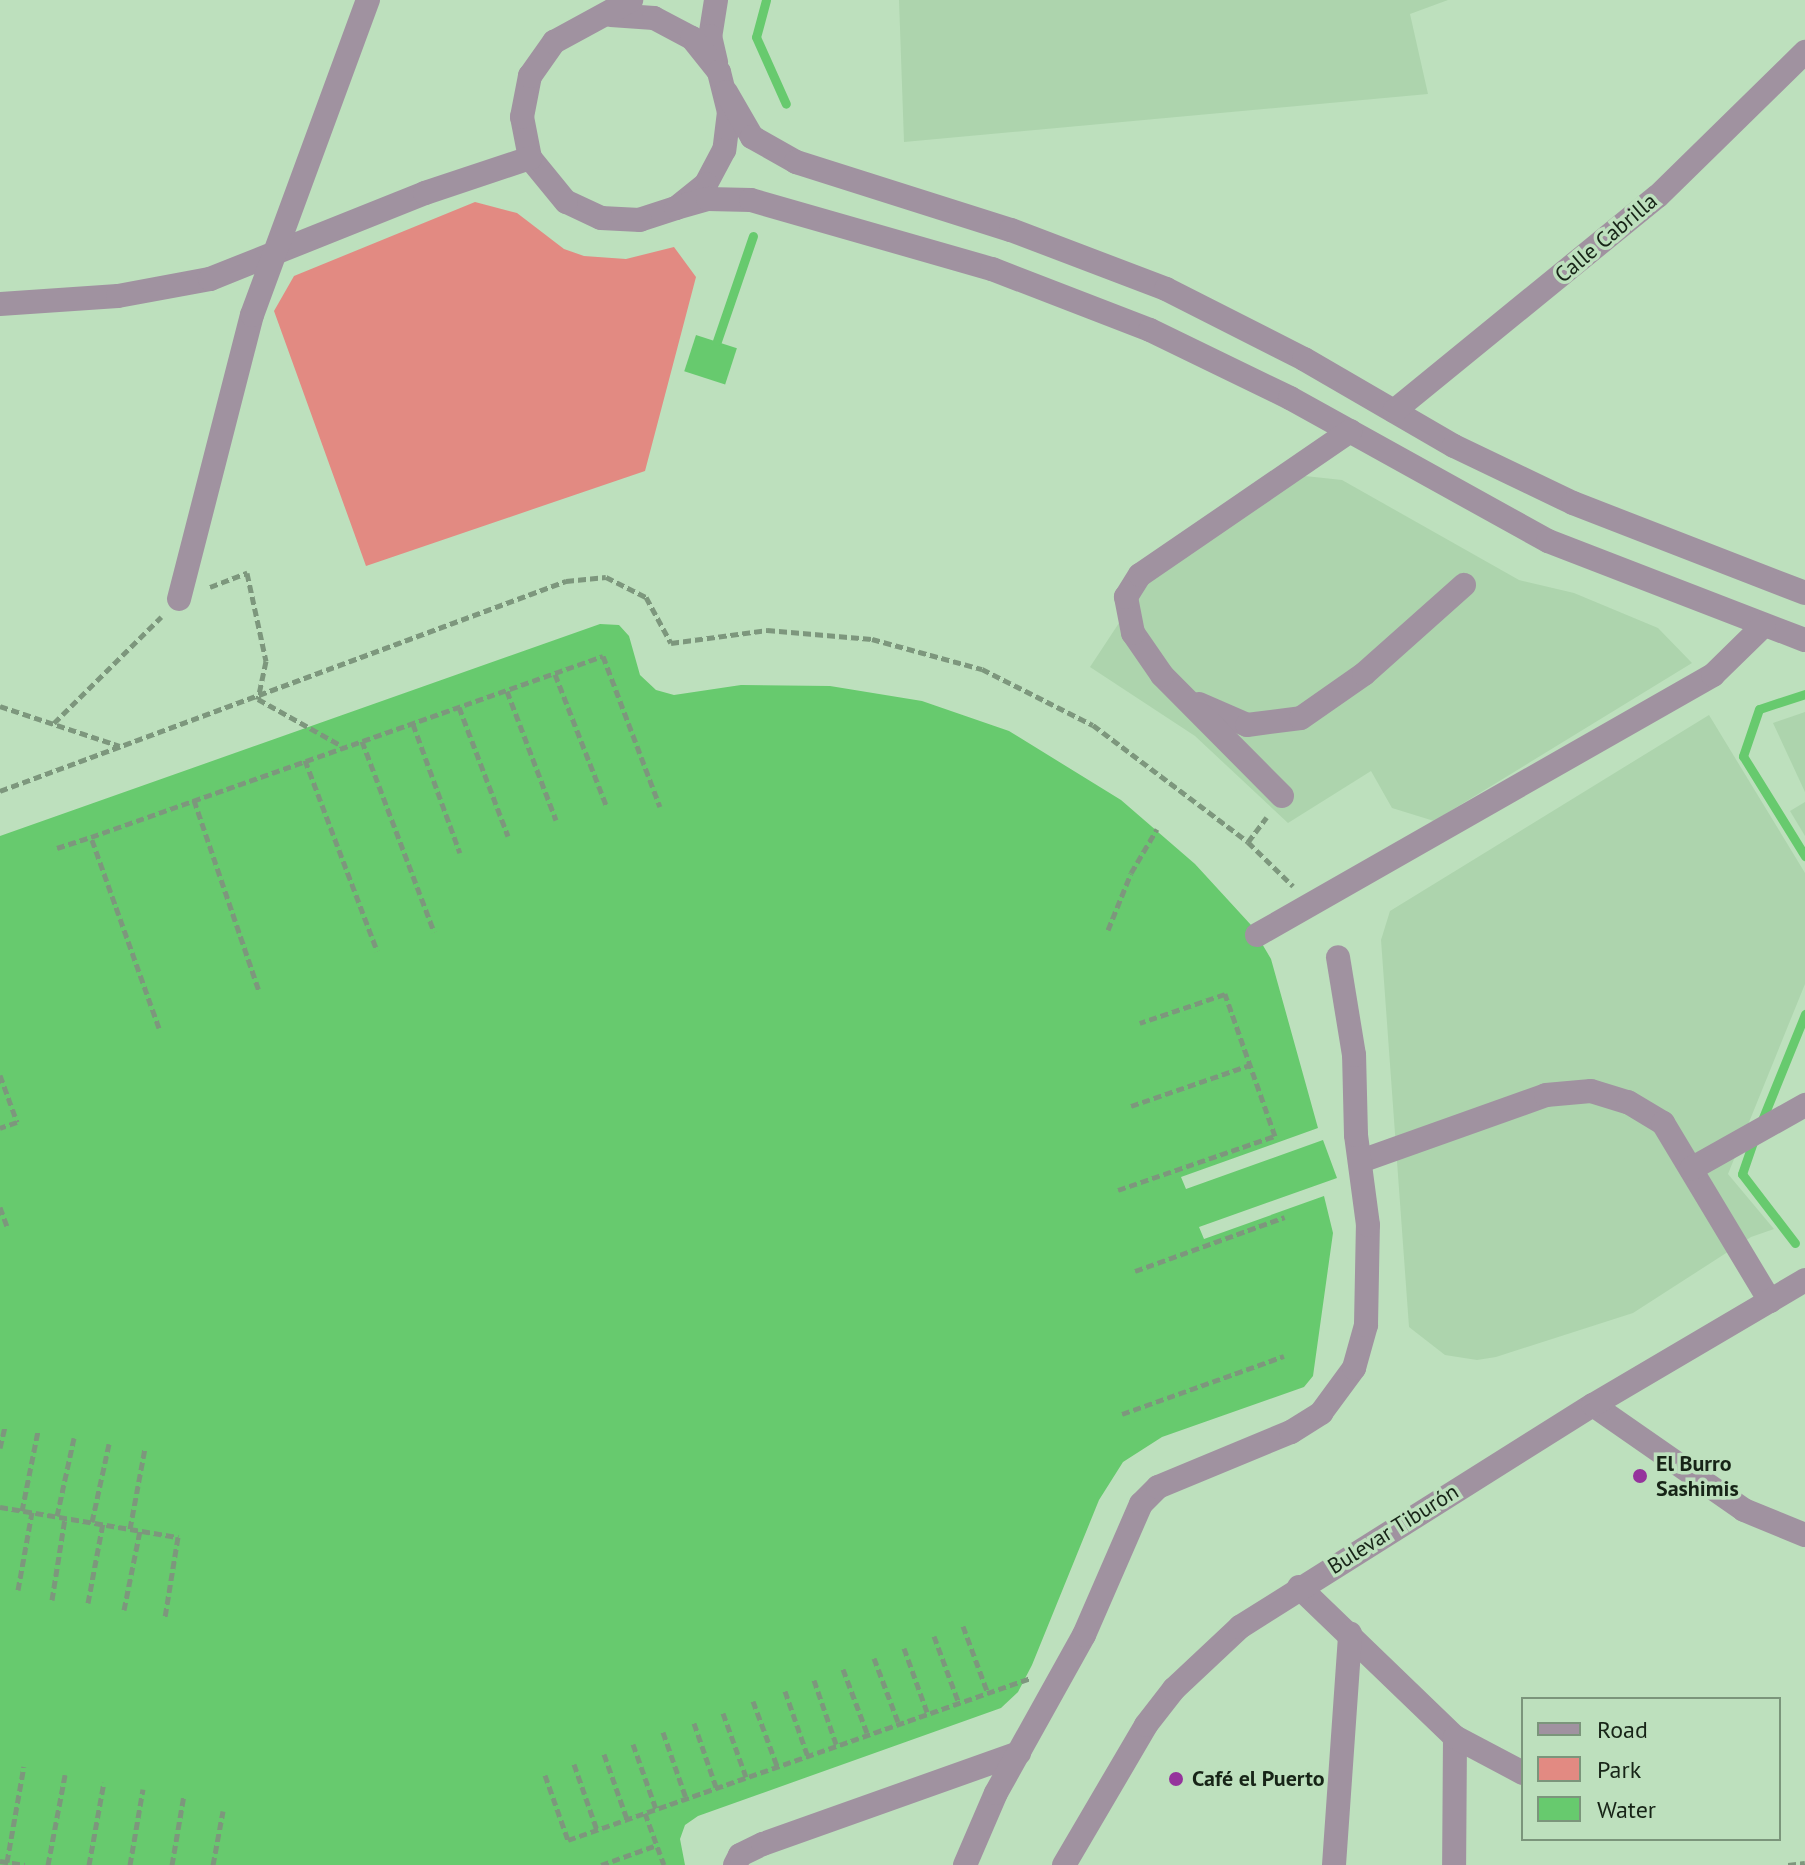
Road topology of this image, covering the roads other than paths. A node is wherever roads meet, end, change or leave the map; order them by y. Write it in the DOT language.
graph roads {
  1 [pos="368,0"];
  2 [pos="631,0"];
  3 [pos="716,0"];
  4 [pos="611,15"];
  5 [pos="1805,52"];
  6 [pos="722,82"];
  7 [pos="530,158"];
  8 [pos="676,208"];
  9 [pos="272,254"];
  10 [pos="0,304"];
  11 [pos="1394,411"];
  12 [pos="1350,431"];
  13 [pos="1464,585"];
  14 [pos="1805,593"];
  15 [pos="179,599"];
  16 [pos="1764,625"];
  17 [pos="1805,640"];
  18 [pos="1186,699"];
  19 [pos="1282,796"];
  20 [pos="1257,935"];
  21 [pos="1338,957"];
  22 [pos="1805,1105"];
  23 [pos="1361,1161"];
  24 [pos="1691,1169"];
  25 [pos="1805,1280"];
  26 [pos="1770,1301"];
  27 [pos="1593,1405"];
  28 [pos="1805,1535"];
  29 [pos="1299,1587"];
  30 [pos="1350,1634"];
  31 [pos="1455,1737"];
  32 [pos="1019,1753"];
  33 [pos="1521,1772"];
  34 [pos="735,1865"];
  35 [pos="965,1865"];
  36 [pos="1064,1865"];
  37 [pos="1334,1865"];
  38 [pos="1454,1865"];
  1 -- 9 [label="street"];
  2 -- 4 [label="street"];
  3 -- 6 [label="street"];
  4 -- 6 [label="street"];
  4 -- 7 [label="street"];
  5 -- 11 [label="street, Calle Cabrilla"];
  6 -- 8 [label="street"];
  6 -- 11 [label="street"];
  7 -- 8 [label="street"];
  7 -- 9 [label="street"];
  8 -- 12 [label="street"];
  9 -- 10 [label="street"];
  9 -- 15 [label="street"];
  11 -- 14 [label="street"];
  12 -- 16 [label="street"];
  12 -- 18 [label="street"];
  13 -- 18 [label="street"];
  16 -- 17 [label="street"];
  16 -- 20 [label="street"];
  18 -- 19 [label="street"];
  21 -- 23 [label="street"];
  22 -- 24 [label="street"];
  23 -- 24 [label="street"];
  23 -- 32 [label="street"];
  24 -- 26 [label="street"];
  25 -- 26 [label="street, Bulevar Tiburón"];
  26 -- 27 [label="street, Bulevar Tiburón"];
  27 -- 28 [label="street"];
  27 -- 29 [label="street, Bulevar Tiburón"];
  29 -- 30 [label="street"];
  29 -- 36 [label="street, Bulevar Tiburón"];
  30 -- 31 [label="street"];
  30 -- 37 [label="street"];
  31 -- 33 [label="street"];
  31 -- 38 [label="street"];
  32 -- 34 [label="street"];
  32 -- 35 [label="street"];
}
